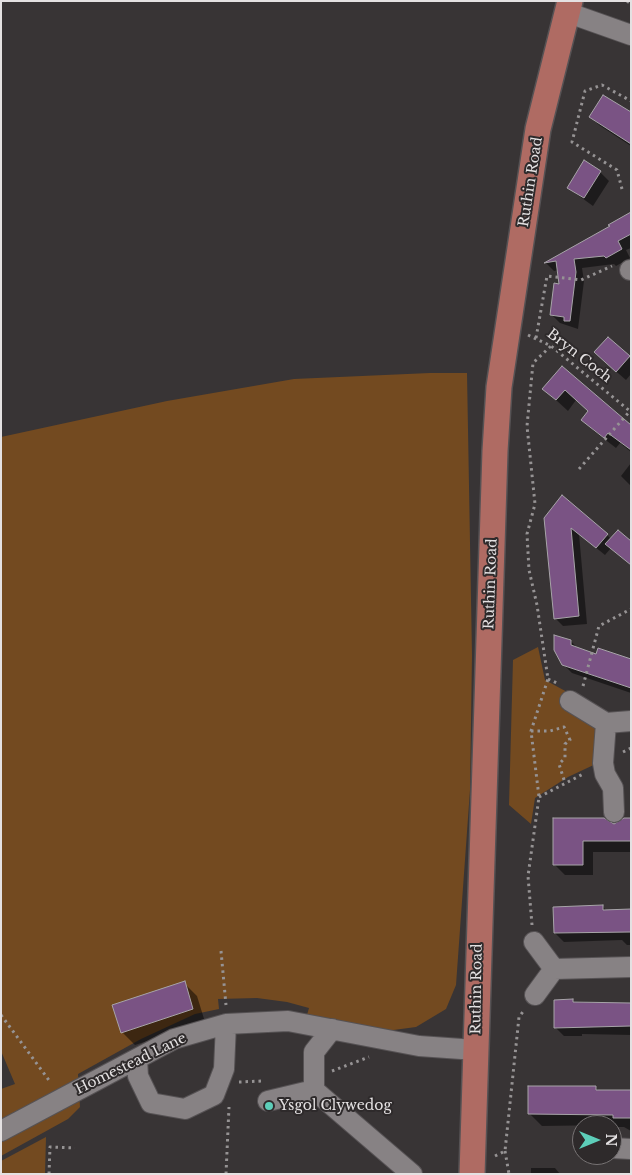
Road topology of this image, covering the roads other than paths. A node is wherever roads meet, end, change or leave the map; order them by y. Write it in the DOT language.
graph roads {
  1 [pos="568,6"];
  2 [pos="631,34"];
  3 [pos="574,703"];
  4 [pos="631,721"];
  5 [pos="606,723"];
  6 [pos="614,812"];
  7 [pos="534,942"];
  8 [pos="631,967"];
  9 [pos="554,969"];
  10 [pos="535,995"];
  11 [pos="230,1015"];
  12 [pos="332,1028"];
  13 [pos="476,1050"];
  14 [pos="136,1059"];
  15 [pos="314,1084"];
  16 [pos="268,1101"];
  17 [pos="1,1131"];
  18 [pos="412,1174"];
  19 [pos="472,1174"];
  1 -- 2 [label="street"];
  1 -- 13 [label="main road, Ruthin Road"];
  3 -- 5 [label="street"];
  4 -- 5 [label="street"];
  5 -- 6 [label="street"];
  7 -- 9 [label="street"];
  8 -- 9 [label="street"];
  9 -- 10 [label="street"];
  11 -- 12 [label="street, Homestead Lane"];
  11 -- 14 [label="street, Homestead Lane"];
  11 -- 14 [label="street"];
  12 -- 13 [label="street, Homestead Lane"];
  12 -- 15 [label="street"];
  13 -- 19 [label="main road, Ruthin Road"];
  14 -- 17 [label="street, Homestead Lane"];
  15 -- 16 [label="street"];
  15 -- 18 [label="street"];
}
